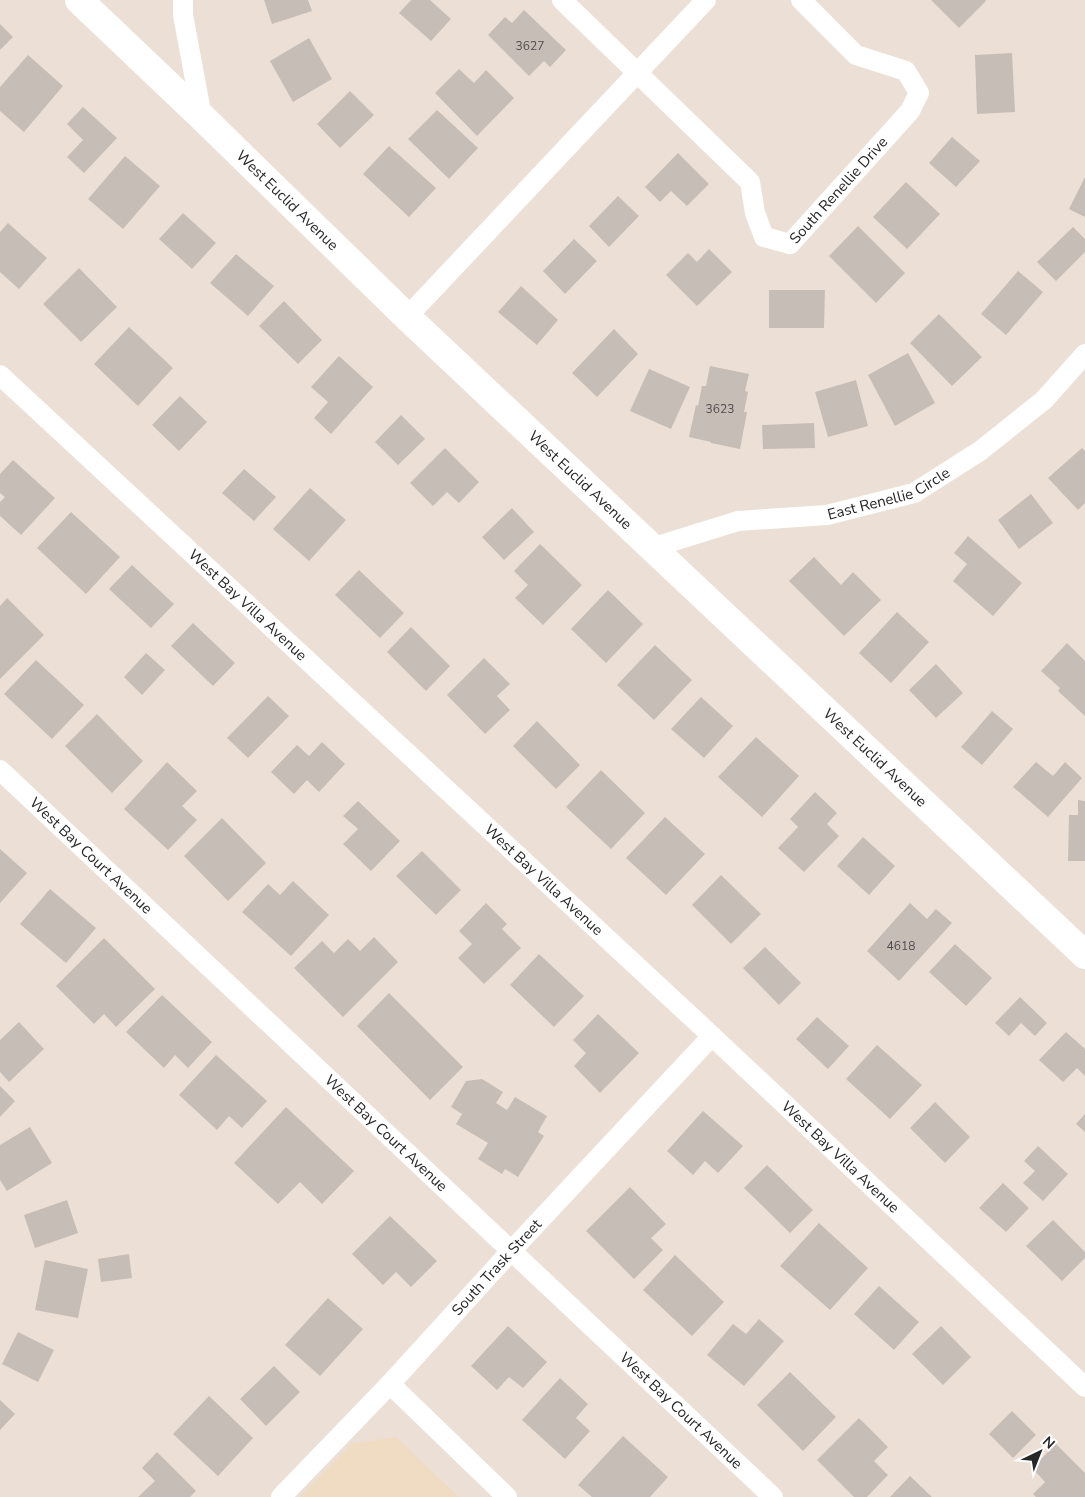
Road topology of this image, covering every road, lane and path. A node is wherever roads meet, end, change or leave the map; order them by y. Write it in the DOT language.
graph roads {
  1 [pos="79,0"];
  2 [pos="183,0"];
  3 [pos="562,0"];
  4 [pos="706,0"];
  5 [pos="801,0"];
  6 [pos="637,74"];
  7 [pos="202,116"];
  8 [pos="407,317"];
  9 [pos="1085,354"];
  10 [pos="0,375"];
  11 [pos="651,548"];
  12 [pos="0,770"];
  13 [pos="1085,955"];
  14 [pos="712,1036"];
  15 [pos="512,1250"];
  16 [pos="390,1384"];
  17 [pos="1085,1387"];
  18 [pos="281,1497"];
  19 [pos="507,1497"];
  20 [pos="773,1497"];
  1 -- 7 [label="street, West Euclid Avenue"];
  2 -- 7 [label="street"];
  3 -- 6 [label="street, South Renellie Drive"];
  4 -- 6 [label="street"];
  5 -- 6 [label="street, South Renellie Drive"];
  6 -- 8 [label="street"];
  7 -- 8 [label="street, West Euclid Avenue"];
  8 -- 11 [label="street, West Euclid Avenue"];
  9 -- 11 [label="street, East Renellie Circle"];
  10 -- 14 [label="street, West Bay Villa Avenue"];
  11 -- 13 [label="street, West Euclid Avenue"];
  12 -- 15 [label="street, West Bay Court Avenue"];
  14 -- 15 [label="street, South Trask Street"];
  14 -- 17 [label="street, West Bay Villa Avenue"];
  15 -- 16 [label="street, South Trask Street"];
  15 -- 20 [label="street, West Bay Court Avenue"];
  16 -- 18 [label="street, South Trask Street"];
  16 -- 19 [label="street"];
}
